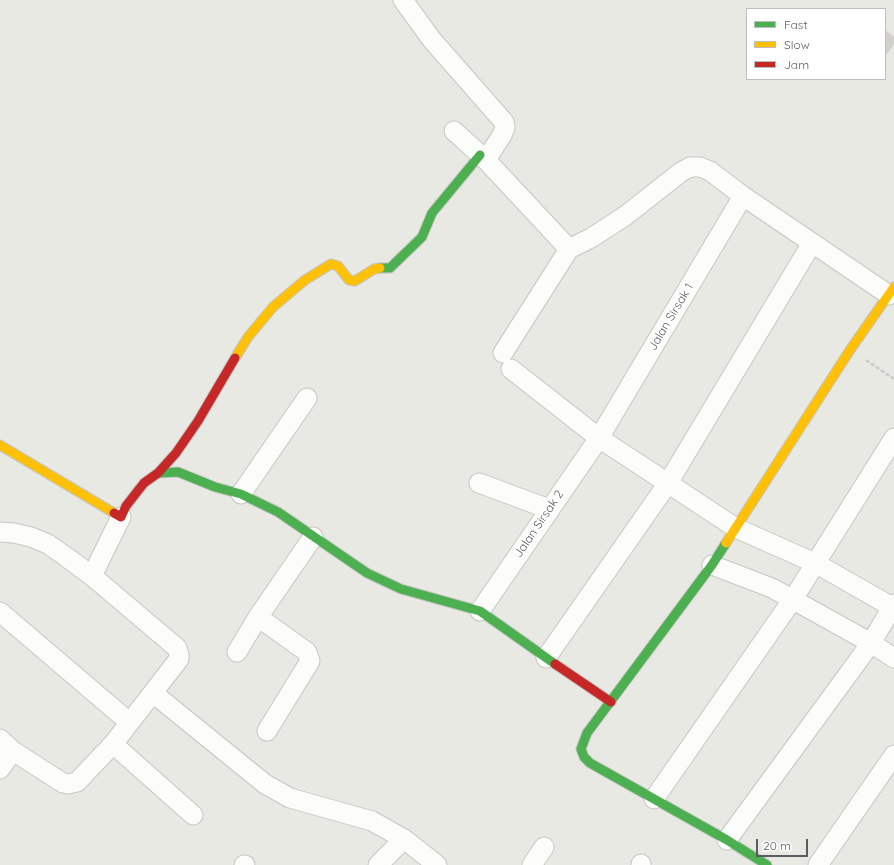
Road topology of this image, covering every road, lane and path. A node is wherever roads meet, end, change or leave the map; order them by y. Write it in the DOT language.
graph roads {
  1 [pos="403,0"];
  2 [pos="454,131"];
  3 [pos="483,158"];
  4 [pos="743,196"];
  5 [pos="812,243"];
  6 [pos="569,249"];
  7 [pos="891,291"];
  8 [pos="850,350"];
  9 [pos="894,379"];
  10 [pos="308,398"];
  11 [pos="599,438"];
  12 [pos="894,438"];
  13 [pos="0,445"];
  14 [pos="158,473"];
  15 [pos="479,483"];
  16 [pos="668,483"];
  17 [pos="241,494"];
  18 [pos="549,509"];
  19 [pos="121,517"];
  20 [pos="736,528"];
  21 [pos="0,532"];
  22 [pos="313,537"];
  23 [pos="815,563"];
  24 [pos="712,565"];
  25 [pos="92,576"];
  26 [pos="792,599"];
  27 [pos="894,606"];
  28 [pos="480,611"];
  29 [pos="0,612"];
  30 [pos="258,617"];
  31 [pos="871,643"];
  32 [pos="237,652"];
  33 [pos="546,658"];
  34 [pos="894,658"];
  35 [pos="153,694"];
  36 [pos="611,702"];
  37 [pos="130,722"];
  38 [pos="267,731"];
  39 [pos="113,744"];
  40 [pos="7,745"];
  41 [pos="894,755"];
  42 [pos="0,769"];
  43 [pos="654,799"];
  44 [pos="193,815"];
  45 [pos="404,839"];
  46 [pos="728,840"];
  47 [pos="544,847"];
  48 [pos="378,865"];
  49 [pos="438,865"];
  50 [pos="532,865"];
  51 [pos="767,865"];
  52 [pos="818,865"];
  1 -- 3 [label="street"];
  2 -- 3 [label="street"];
  3 -- 6 [label="street"];
  3 -- 14 [label="street"];
  4 -- 5 [label="street"];
  4 -- 6 [label="street"];
  4 -- 11 [label="street, Jalan Sirsak 1"];
  5 -- 7 [label="street"];
  5 -- 16 [label="street"];
  6 -- 11 [label="street"];
  7 -- 8 [label="street"];
  8 -- 9 [label="path"];
  8 -- 20 [label="street"];
  10 -- 17 [label="street"];
  11 -- 16 [label="street"];
  11 -- 18 [label="street, Jalan Sirsak 2"];
  12 -- 23 [label="street"];
  13 -- 19 [label="street"];
  14 -- 17 [label="street"];
  14 -- 19 [label="street"];
  15 -- 18 [label="street"];
  16 -- 20 [label="street"];
  16 -- 33 [label="street"];
  17 -- 22 [label="street"];
  18 -- 28 [label="street, Jalan Sirsak 2"];
  19 -- 25 [label="street"];
  20 -- 23 [label="street"];
  20 -- 24 [label="street"];
  21 -- 25 [label="street"];
  22 -- 28 [label="street"];
  22 -- 30 [label="street"];
  23 -- 26 [label="street"];
  23 -- 27 [label="street"];
  24 -- 26 [label="street"];
  24 -- 36 [label="street"];
  25 -- 35 [label="street"];
  26 -- 31 [label="street"];
  26 -- 43 [label="street"];
  27 -- 31 [label="street"];
  28 -- 33 [label="street"];
  29 -- 37 [label="street"];
  30 -- 32 [label="street"];
  30 -- 38 [label="street"];
  31 -- 34 [label="street"];
  31 -- 46 [label="street"];
  33 -- 36 [label="street"];
  35 -- 37 [label="street"];
  35 -- 45 [label="street"];
  36 -- 43 [label="street"];
  37 -- 39 [label="street"];
  39 -- 40 [label="street"];
  39 -- 44 [label="street"];
  40 -- 42 [label="street"];
  41 -- 52 [label="street"];
  43 -- 46 [label="street"];
  45 -- 48 [label="street"];
  45 -- 49 [label="street"];
  46 -- 51 [label="street"];
  47 -- 50 [label="street"];
}
